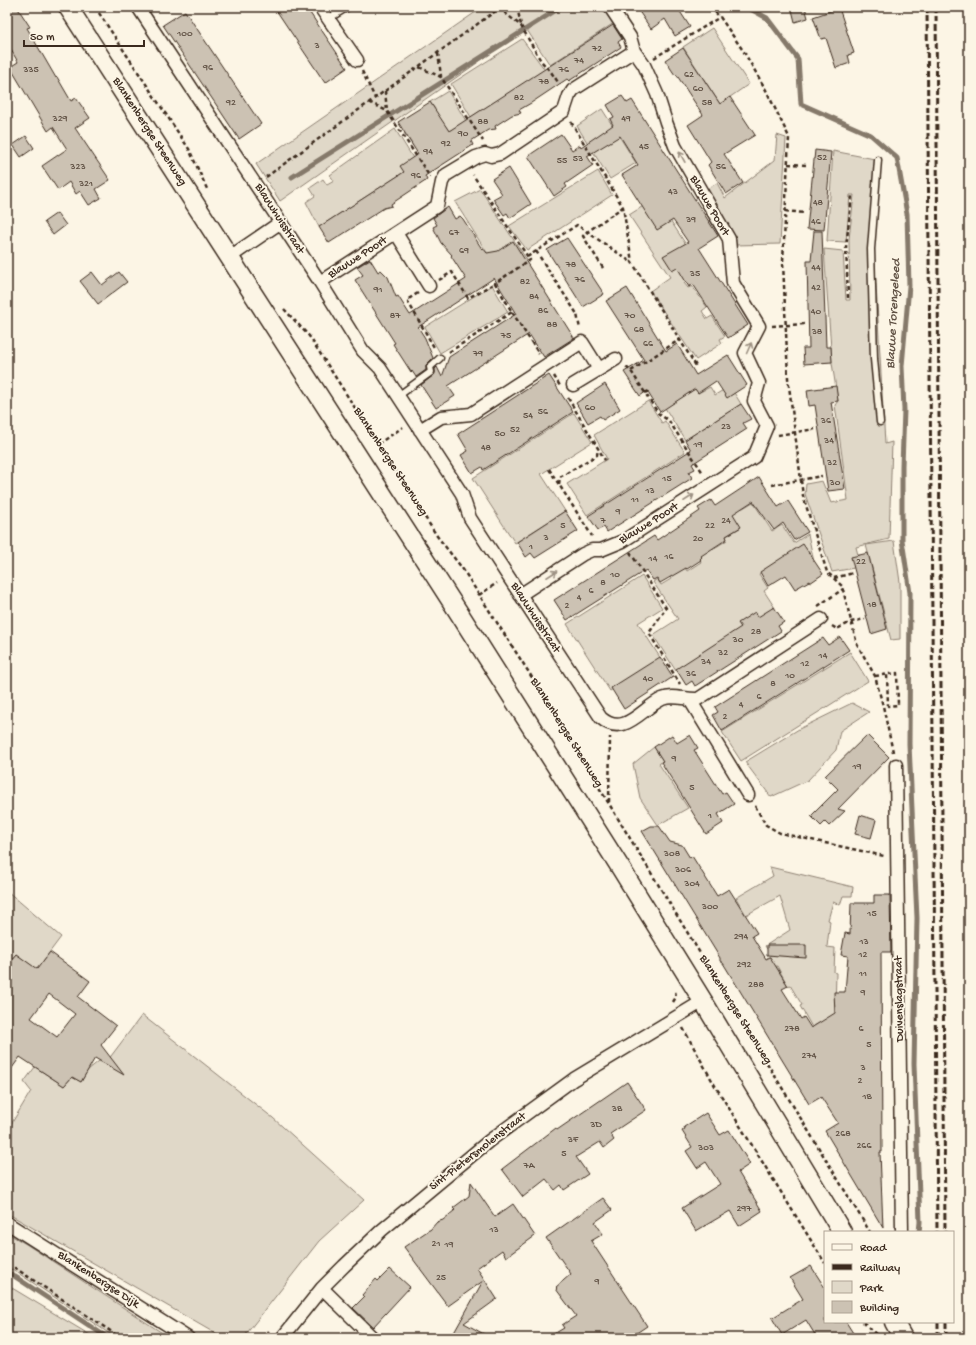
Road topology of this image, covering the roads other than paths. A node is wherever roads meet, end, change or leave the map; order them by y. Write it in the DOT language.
graph roads {
  1 [pos="68,7"];
  2 [pos="138,7"];
  3 [pos="320,7"];
  4 [pos="348,7"];
  5 [pos="610,7"];
  6 [pos="328,19"];
  7 [pos="634,51"];
  8 [pos="357,60"];
  9 [pos="878,160"];
  10 [pos="281,222"];
  11 [pos="396,233"];
  12 [pos="230,258"];
  13 [pos="320,282"];
  14 [pos="429,286"];
  15 [pos="440,358"];
  16 [pos="616,359"];
  17 [pos="599,369"];
  18 [pos="573,385"];
  19 [pos="398,396"];
  20 [pos="880,422"];
  21 [pos="417,425"];
  22 [pos="520,595"];
  23 [pos="821,619"];
  24 [pos="690,700"];
  25 [pos="896,765"];
  26 [pos="748,795"];
  27 [pos="703,1001"];
  28 [pos="7,1223"];
  29 [pos="841,1231"];
  30 [pos="902,1231"];
  31 [pos="322,1288"];
  32 [pos="895,1323"];
  33 [pos="370,1335"];
  34 [pos="188,1338"];
  35 [pos="282,1338"];
  36 [pos="904,1338"];
  1 -- 12 [label="main road, Blankenbergse Steenweg"];
  2 -- 10 [label="street, Blauwhuisstraat"];
  3 -- 6 [label="street"];
  4 -- 6 [label="lane"];
  5 -- 7 [label="street, Blauwe Poort"];
  6 -- 8 [label="street"];
  7 -- 11 [label="street, Blauwe Poort"];
  22 -- 7 [label="street, Blauwe Poort, one-way"];
  9 -- 20 [label="lane"];
  10 -- 12 [label="street"];
  10 -- 13 [label="street, Blauwhuisstraat"];
  11 -- 13 [label="street, Blauwe Poort"];
  11 -- 14 [label="street, Blauwe Poort"];
  12 -- 27 [label="main road, Blankenbergse Steenweg"];
  13 -- 19 [label="street, Blauwhuisstraat"];
  15 -- 19 [label="lane"];
  16 -- 17 [label="street"];
  17 -- 18 [label="street"];
  17 -- 21 [label="street"];
  19 -- 21 [label="street, Blauwhuisstraat"];
  21 -- 22 [label="street, Blauwhuisstraat"];
  22 -- 24 [label="street, Blauwhuisstraat"];
  23 -- 24 [label="street"];
  24 -- 26 [label="street"];
  25 -- 30 [label="street, Duivenslagstraat"];
  27 -- 29 [label="main road, Blankenbergse Steenweg"];
  27 -- 31 [label="street, Sint-Pietersmolenstraat"];
  28 -- 34 [label="street, Blankenbergse Dijk"];
  31 -- 33 [label="street"];
  31 -- 35 [label="street, Sint-Pietersmolenstraat"];
  32 -- 36 [label="main road"];
}
